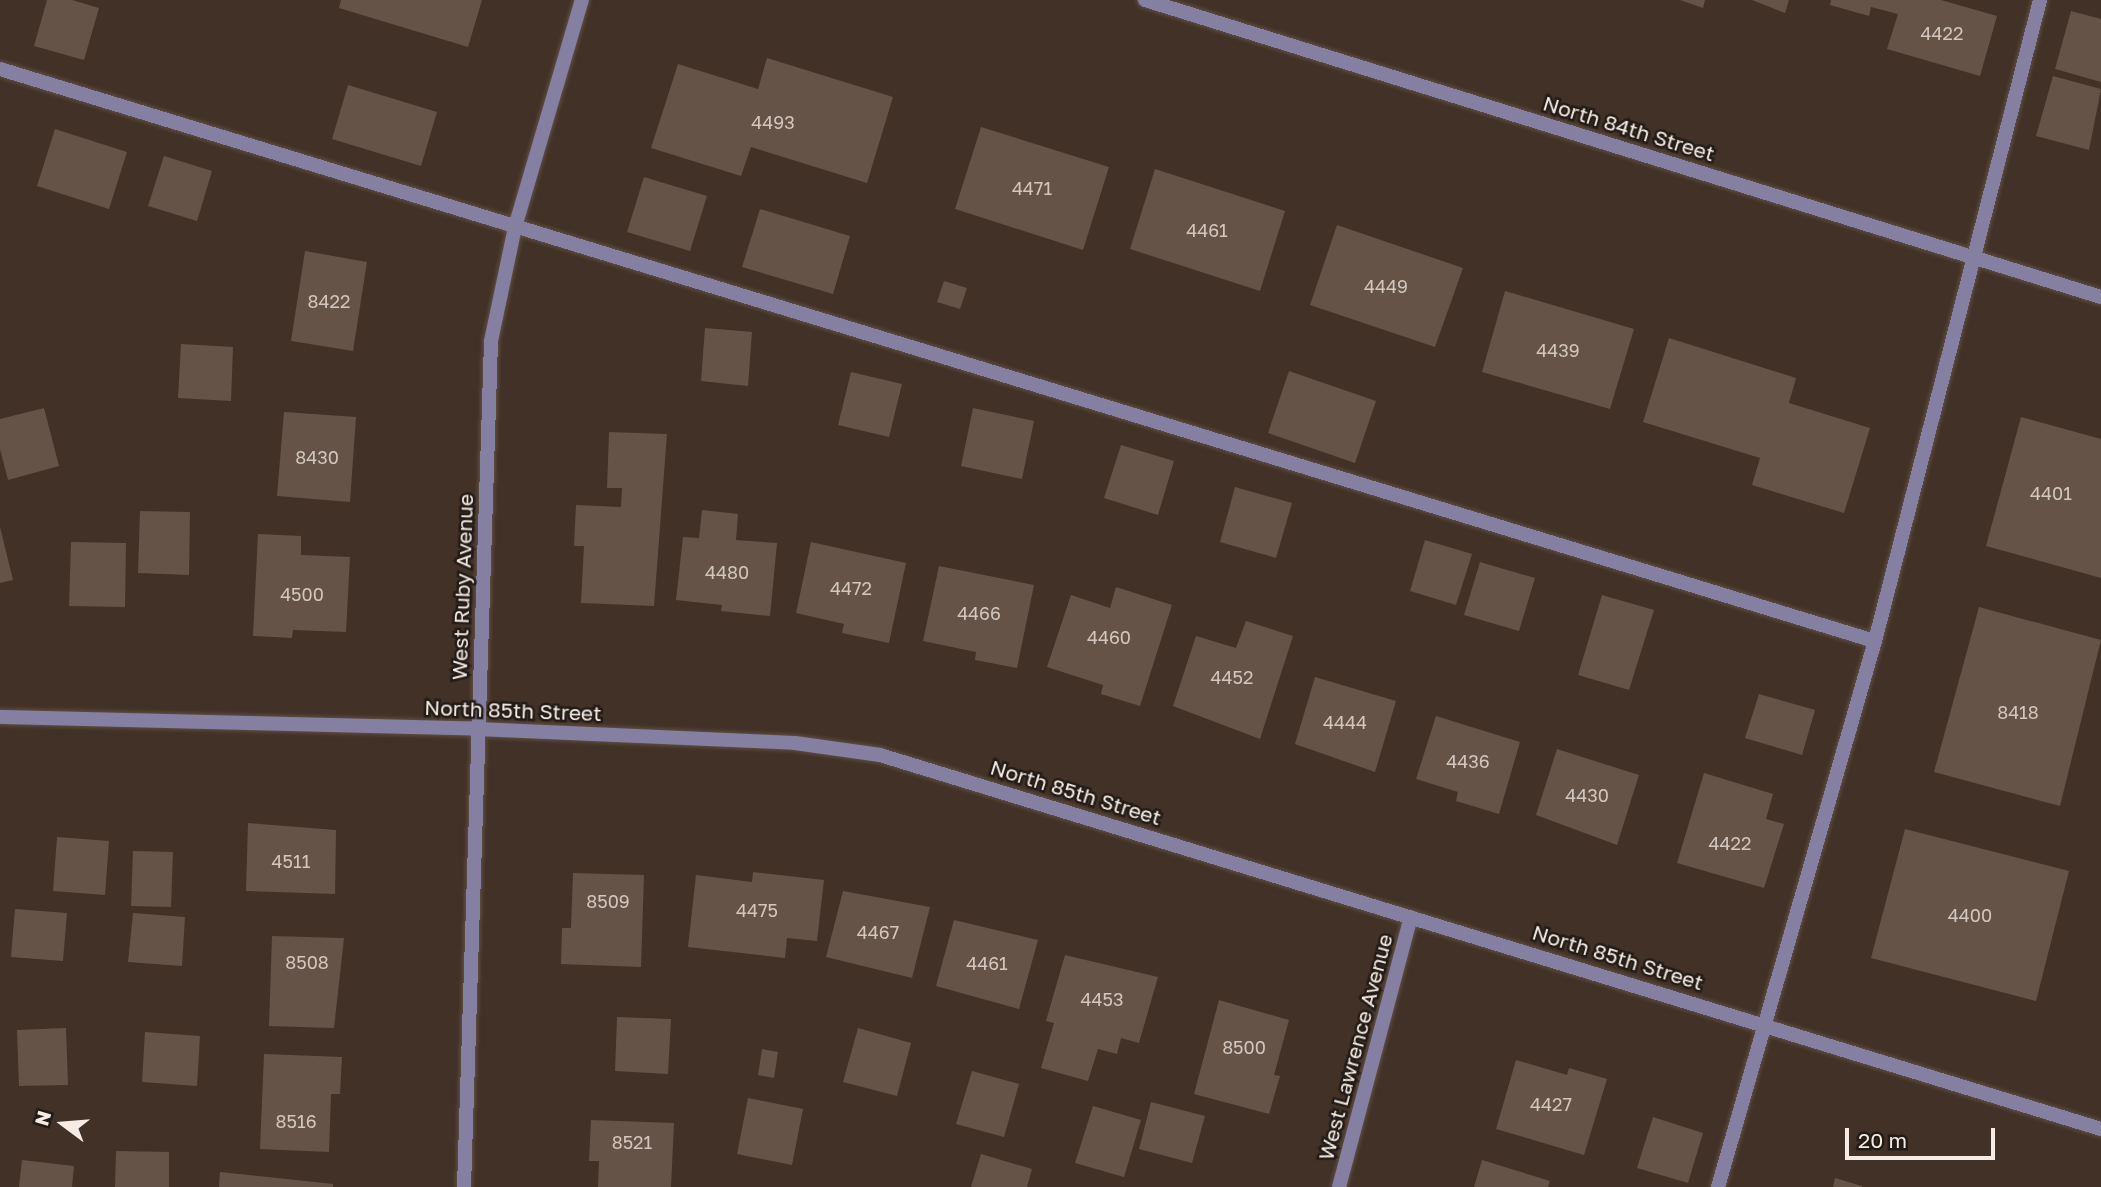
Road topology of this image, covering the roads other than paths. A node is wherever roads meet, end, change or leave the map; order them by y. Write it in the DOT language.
graph roads {
  1 [pos="582,0"];
  2 [pos="1145,0"];
  3 [pos="2040,0"];
  4 [pos="0,69"];
  5 [pos="515,227"];
  6 [pos="1971,256"];
  7 [pos="2101,297"];
  8 [pos="1875,641"];
  9 [pos="0,717"];
  10 [pos="477,729"];
  11 [pos="1411,917"];
  12 [pos="1762,1023"];
  13 [pos="2101,1129"];
  14 [pos="464,1187"];
  15 [pos="1339,1187"];
  16 [pos="1718,1187"];
  1 -- 5 [label="street, West Ruby Avenue"];
  2 -- 6 [label="street, North 84th Street"];
  3 -- 6 [label="street"];
  4 -- 5 [label="street"];
  5 -- 8 [label="street"];
  5 -- 10 [label="street, West Ruby Avenue"];
  6 -- 7 [label="street, North 84th Street"];
  6 -- 8 [label="street"];
  8 -- 12 [label="street"];
  9 -- 10 [label="street, North 85th Street"];
  10 -- 11 [label="street, North 85th Street"];
  10 -- 14 [label="street, West Ruby Avenue"];
  11 -- 12 [label="street, North 85th Street"];
  11 -- 15 [label="street, West Lawrence Avenue"];
  12 -- 13 [label="street, North 85th Street"];
  12 -- 16 [label="street"];
}
